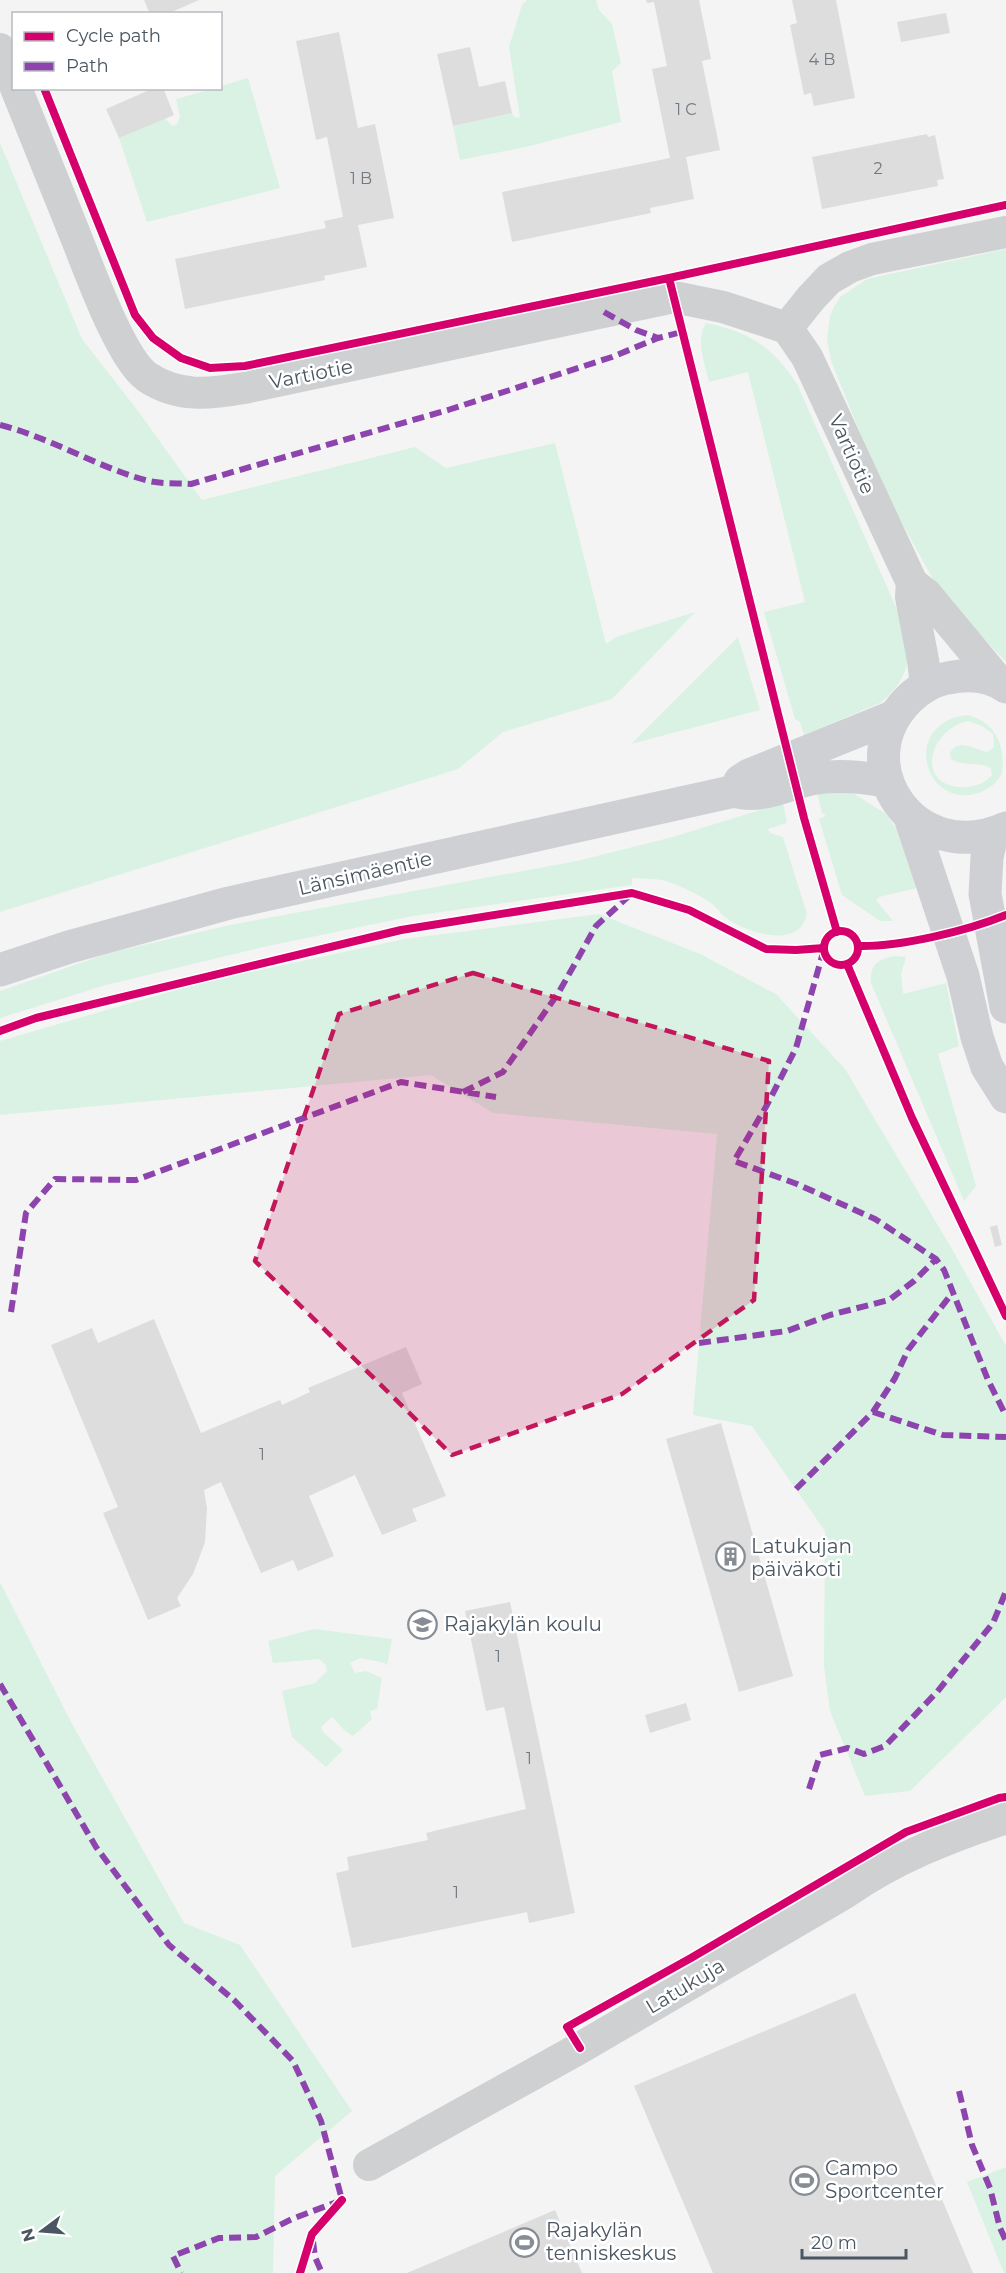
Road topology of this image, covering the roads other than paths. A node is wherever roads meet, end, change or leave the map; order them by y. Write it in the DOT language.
graph roads {
  1 [pos="0,49"];
  2 [pos="12,77"];
  3 [pos="17,90"];
  4 [pos="1006,232"];
  5 [pos="787,328"];
  6 [pos="912,583"];
  7 [pos="1003,685"];
  8 [pos="926,686"];
  9 [pos="895,716"];
  10 [pos="888,782"];
  11 [pos="735,791"];
  12 [pos="910,817"];
  13 [pos="999,831"];
  14 [pos="0,970"];
  15 [pos="1006,1007"];
  16 [pos="1006,1097"];
  17 [pos="1006,1818"];
  18 [pos="369,2165"];
  1 -- 2 [label="street"];
  3 -- 5 [label="street, Vartiotie"];
  4 -- 5 [label="street"];
  5 -- 6 [label="street, Vartiotie"];
  6 -- 7 [label="street, Vartiotie"];
  6 -- 8 [label="street, Vartiotie"];
  7 -- 8 [label="main road"];
  8 -- 9 [label="main road"];
  9 -- 10 [label="main road"];
  9 -- 11 [label="main road, Länsimäentie"];
  10 -- 11 [label="main road, Länsimäentie"];
  10 -- 12 [label="main road"];
  11 -- 14 [label="main road, Länsimäentie"];
  12 -- 13 [label="main road"];
  12 -- 16 [label="main road"];
  13 -- 15 [label="main road"];
  17 -- 18 [label="street, Latukuja"];
}
